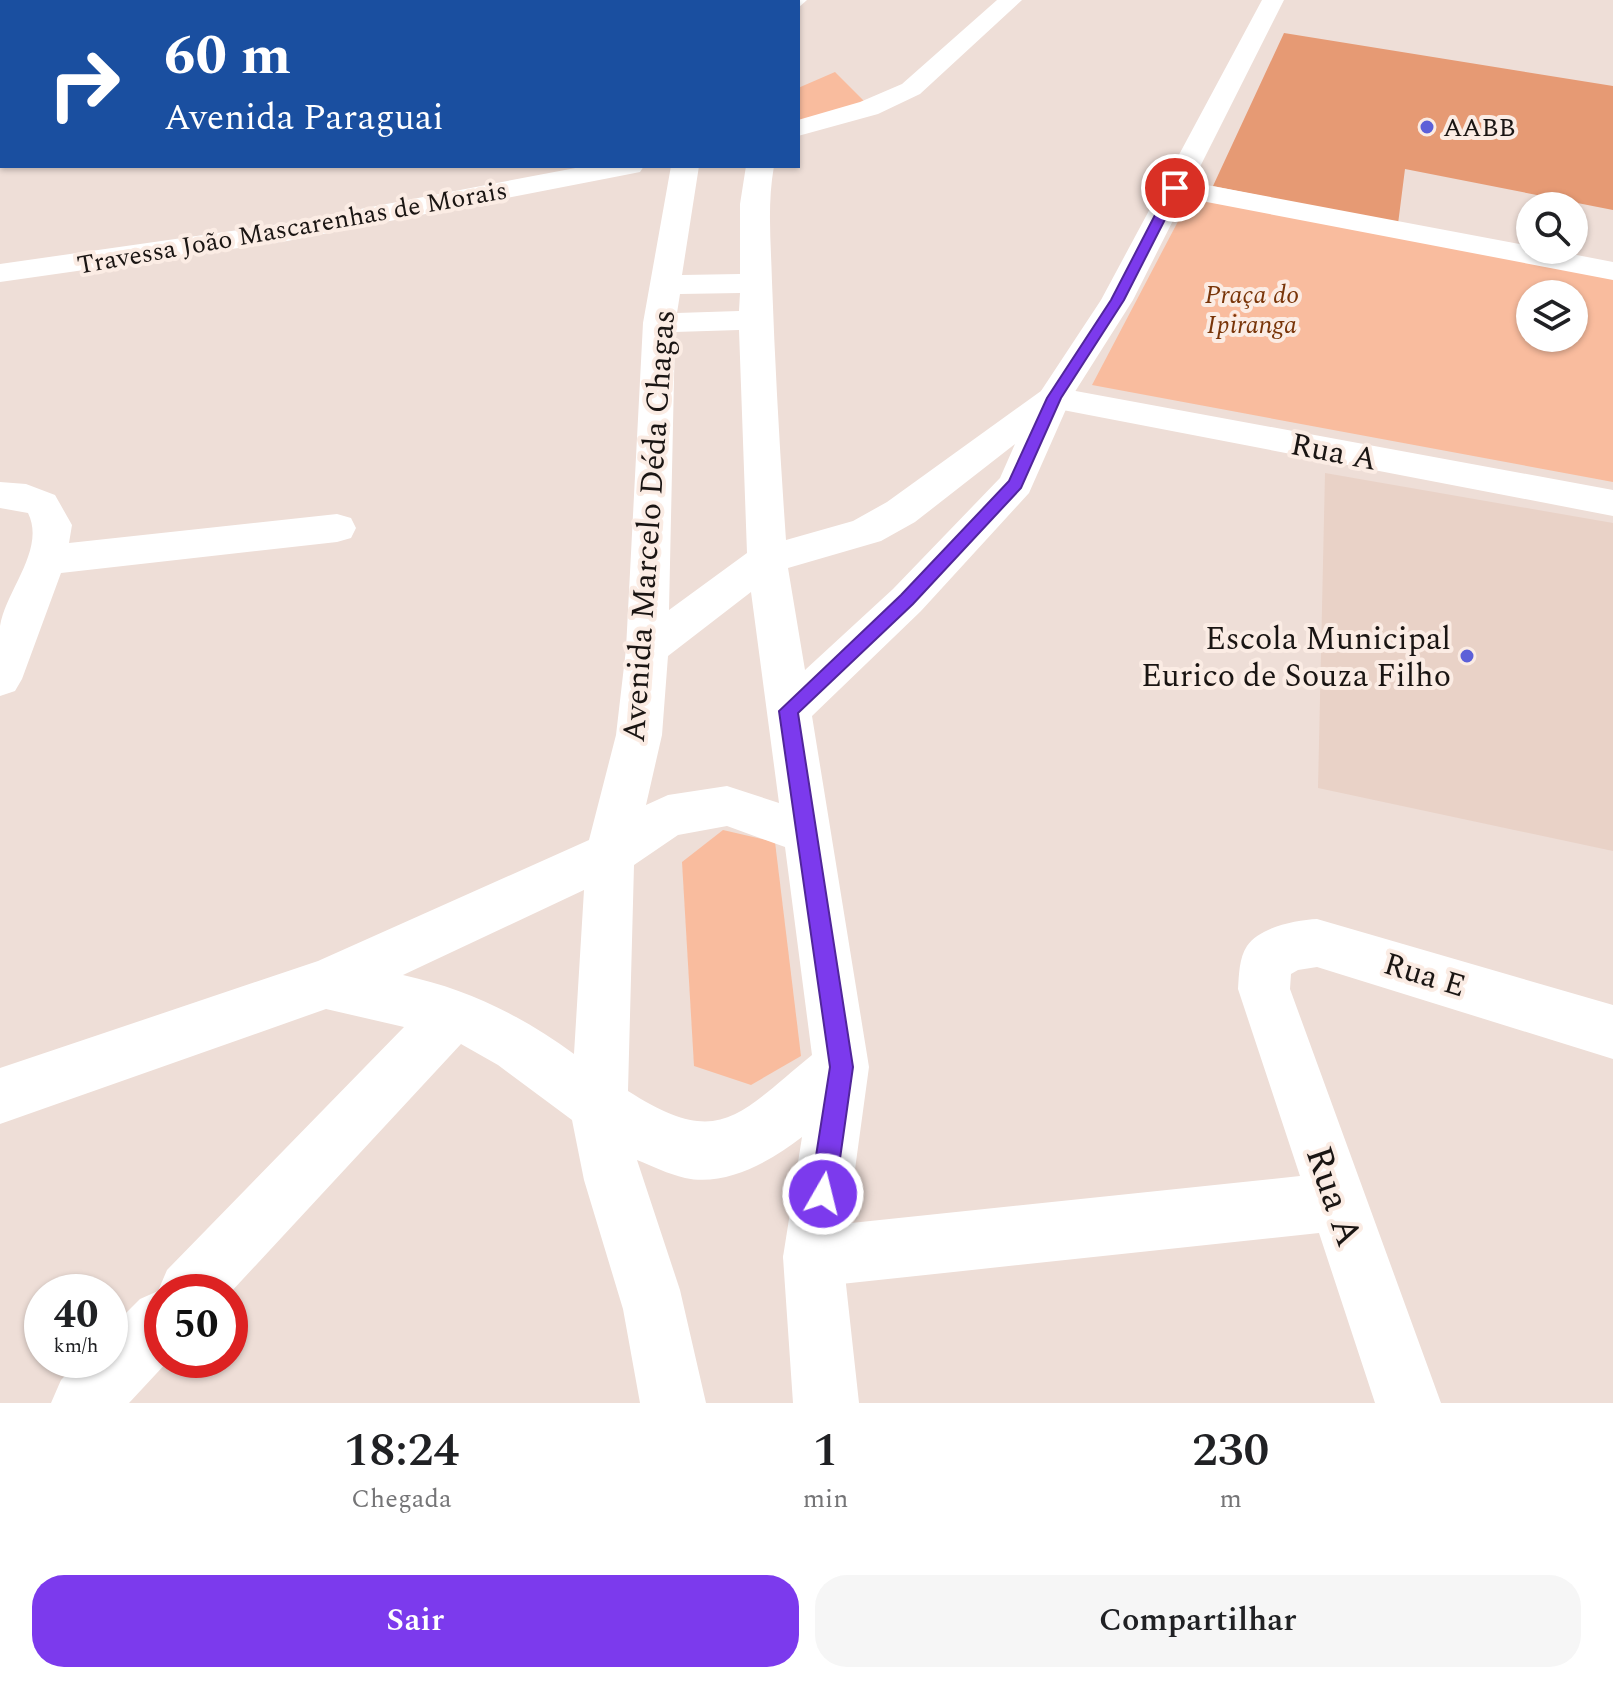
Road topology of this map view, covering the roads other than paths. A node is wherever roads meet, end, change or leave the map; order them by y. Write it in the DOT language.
graph roads {
  1 [pos="1011,0"];
  2 [pos="1273,0"];
  3 [pos="800,127"];
  4 [pos="620,168"];
  5 [pos="685,168"];
  6 [pos="760,168"];
  7 [pos="1175,188"];
  8 [pos="1613,271"];
  9 [pos="0,273"];
  10 [pos="756,302"];
  11 [pos="662,304"];
  12 [pos="1054,398"];
  13 [pos="0,495"];
  14 [pos="1613,503"];
  15 [pos="337,528"];
  16 [pos="767,559"];
  17 [pos="46,560"];
  18 [pos="647,649"];
  19 [pos="0,679"];
  20 [pos="789,711"];
  21 [pos="809,835"];
  22 [pos="610,854"];
  23 [pos="326,984"];
  24 [pos="1264,989"];
  25 [pos="453,1014"];
  26 [pos="1613,1032"];
  27 [pos="841,1067"];
  28 [pos="0,1096"];
  29 [pos="599,1105"];
  30 [pos="1336,1202"];
  31 [pos="813,1257"];
  32 [pos="206,1274"];
  33 [pos="144,1340"];
  34 [pos="84,1403"];
  35 [pos="673,1403"];
  36 [pos="826,1403"];
  37 [pos="1408,1403"];
  1 -- 3 [label="street"];
  2 -- 7 [label="street"];
  4 -- 9 [label="street, Travessa João Mascarenhas de Morais"];
  5 -- 11 [label="street, Avenida Marcelo Déda Chagas"];
  6 -- 10 [label="street"];
  7 -- 8 [label="street"];
  7 -- 12 [label="street"];
  10 -- 11 [label="street"];
  10 -- 16 [label="street"];
  11 -- 18 [label="street, Avenida Marcelo Déda Chagas"];
  12 -- 14 [label="street, Rua A"];
  12 -- 16 [label="street"];
  12 -- 20 [label="street"];
  13 -- 17 [label="street"];
  15 -- 17 [label="street"];
  16 -- 18 [label="street"];
  16 -- 20 [label="street"];
  17 -- 19 [label="street"];
  18 -- 22 [label="street, Avenida Marcelo Déda Chagas"];
  20 -- 21 [label="street"];
  21 -- 22 [label="street"];
  21 -- 27 [label="street"];
  22 -- 23 [label="street"];
  22 -- 29 [label="street, Avenida Marcelo Déda Chagas"];
  23 -- 25 [label="street"];
  23 -- 28 [label="street"];
  24 -- 26 [label="street, Rua E"];
  24 -- 30 [label="street, Rua A"];
  25 -- 29 [label="street"];
  25 -- 32 [label="street"];
  27 -- 29 [label="street"];
  27 -- 31 [label="street"];
  29 -- 35 [label="street, Avenida Marcelo Déda Chagas"];
  30 -- 31 [label="street"];
  30 -- 37 [label="street, Rua A"];
  31 -- 36 [label="street"];
  33 -- 34 [label="street"];
}
